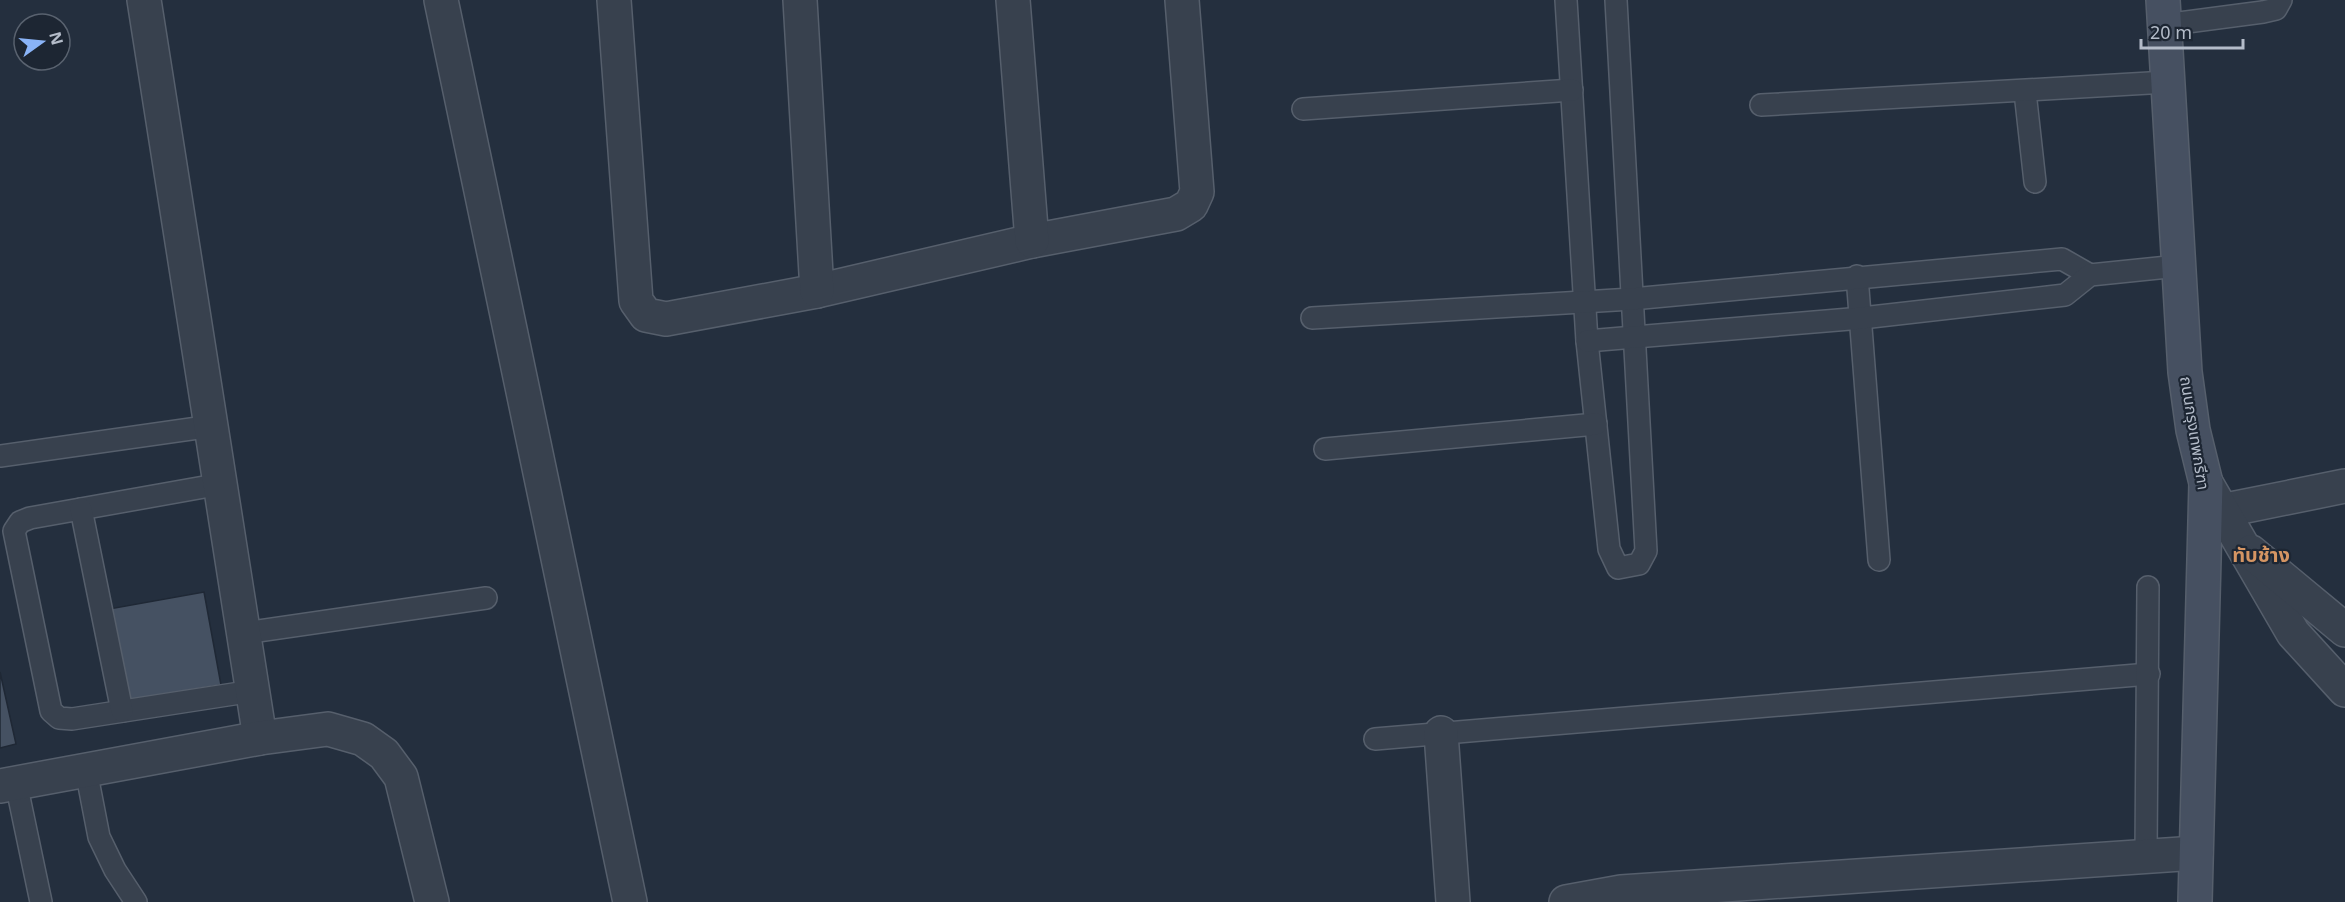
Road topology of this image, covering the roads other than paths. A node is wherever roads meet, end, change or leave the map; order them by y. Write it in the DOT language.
graph roads {
  1 [pos="144,0"];
  2 [pos="441,0"];
  3 [pos="614,0"];
  4 [pos="800,0"];
  5 [pos="1013,0"];
  6 [pos="1182,0"];
  7 [pos="1566,0"];
  8 [pos="1616,0"];
  9 [pos="2281,0"];
  10 [pos="2163,12"];
  11 [pos="2168,82"];
  12 [pos="1572,90"];
  13 [pos="2025,92"];
  14 [pos="1761,105"];
  15 [pos="1302,109"];
  16 [pos="2034,182"];
  17 [pos="1032,241"];
  18 [pos="2178,266"];
  19 [pos="2090,275"];
  20 [pos="1857,276"];
  21 [pos="818,291"];
  22 [pos="1632,299"];
  23 [pos="1584,302"];
  24 [pos="1312,318"];
  25 [pos="1862,318"];
  26 [pos="1634,336"];
  27 [pos="1587,341"];
  28 [pos="1596,424"];
  29 [pos="212,426"];
  30 [pos="1325,449"];
  31 [pos="0,456"];
  32 [pos="2206,483"];
  33 [pos="221,484"];
  34 [pos="2345,486"];
  35 [pos="81,509"];
  36 [pos="2221,511"];
  37 [pos="2243,546"];
  38 [pos="1879,560"];
  39 [pos="2148,587"];
  40 [pos="486,598"];
  41 [pos="2345,630"];
  42 [pos="244,633"];
  43 [pos="2149,674"];
  44 [pos="2345,690"];
  45 [pos="253,691"];
  46 [pos="122,711"];
  47 [pos="1441,733"];
  48 [pos="260,738"];
  49 [pos="1375,738"];
  50 [pos="86,770"];
  51 [pos="8,785"];
  52 [pos="2196,853"];
  53 [pos="2146,855"];
  54 [pos="41,902"];
  55 [pos="136,902"];
  56 [pos="432,902"];
  57 [pos="630,902"];
  58 [pos="1453,902"];
  59 [pos="1566,902"];
  60 [pos="2195,902"];
  1 -- 29 [label="street"];
  2 -- 57 [label="street"];
  3 -- 21 [label="street"];
  4 -- 21 [label="street"];
  5 -- 17 [label="street"];
  6 -- 17 [label="street"];
  7 -- 12 [label="lane"];
  8 -- 22 [label="lane"];
  9 -- 10 [label="lane"];
  10 -- 11 [label="main road, ถนนกรุงเทพกรีฑา"];
  11 -- 13 [label="lane"];
  11 -- 18 [label="main road, ถนนกรุงเทพกรีฑา"];
  12 -- 15 [label="lane"];
  12 -- 23 [label="lane"];
  13 -- 14 [label="lane"];
  13 -- 16 [label="lane"];
  17 -- 21 [label="street"];
  18 -- 19 [label="lane"];
  18 -- 32 [label="main road, ถนนกรุงเทพกรีฑา"];
  19 -- 20 [label="lane"];
  19 -- 25 [label="lane"];
  20 -- 22 [label="lane"];
  20 -- 25 [label="lane"];
  22 -- 23 [label="lane"];
  22 -- 26 [label="lane"];
  23 -- 24 [label="lane"];
  23 -- 27 [label="lane"];
  25 -- 26 [label="lane"];
  25 -- 38 [label="lane"];
  26 -- 27 [label="lane"];
  26 -- 28 [label="lane"];
  27 -- 28 [label="lane"];
  28 -- 30 [label="lane"];
  29 -- 31 [label="lane"];
  29 -- 33 [label="street"];
  32 -- 36 [label="street"];
  32 -- 52 [label="main road, ถนนกรุงเทพกรีฑา"];
  33 -- 35 [label="lane"];
  33 -- 42 [label="street"];
  34 -- 36 [label="street"];
  35 -- 46 [label="lane"];
  35 -- 46 [label="lane"];
  36 -- 37 [label="street"];
  37 -- 41 [label="street"];
  37 -- 44 [label="street"];
  39 -- 43 [label="lane"];
  40 -- 42 [label="lane"];
  42 -- 45 [label="street"];
  43 -- 47 [label="lane"];
  43 -- 53 [label="lane"];
  45 -- 46 [label="lane"];
  45 -- 48 [label="street"];
  47 -- 49 [label="lane"];
  47 -- 58 [label="street"];
  48 -- 50 [label="street"];
  48 -- 56 [label="street"];
  50 -- 51 [label="street"];
  50 -- 55 [label="lane"];
  51 -- 54 [label="lane"];
  52 -- 53 [label="street"];
  52 -- 60 [label="main road, ถนนกรุงเทพกรีฑา"];
  53 -- 59 [label="street"];
}
